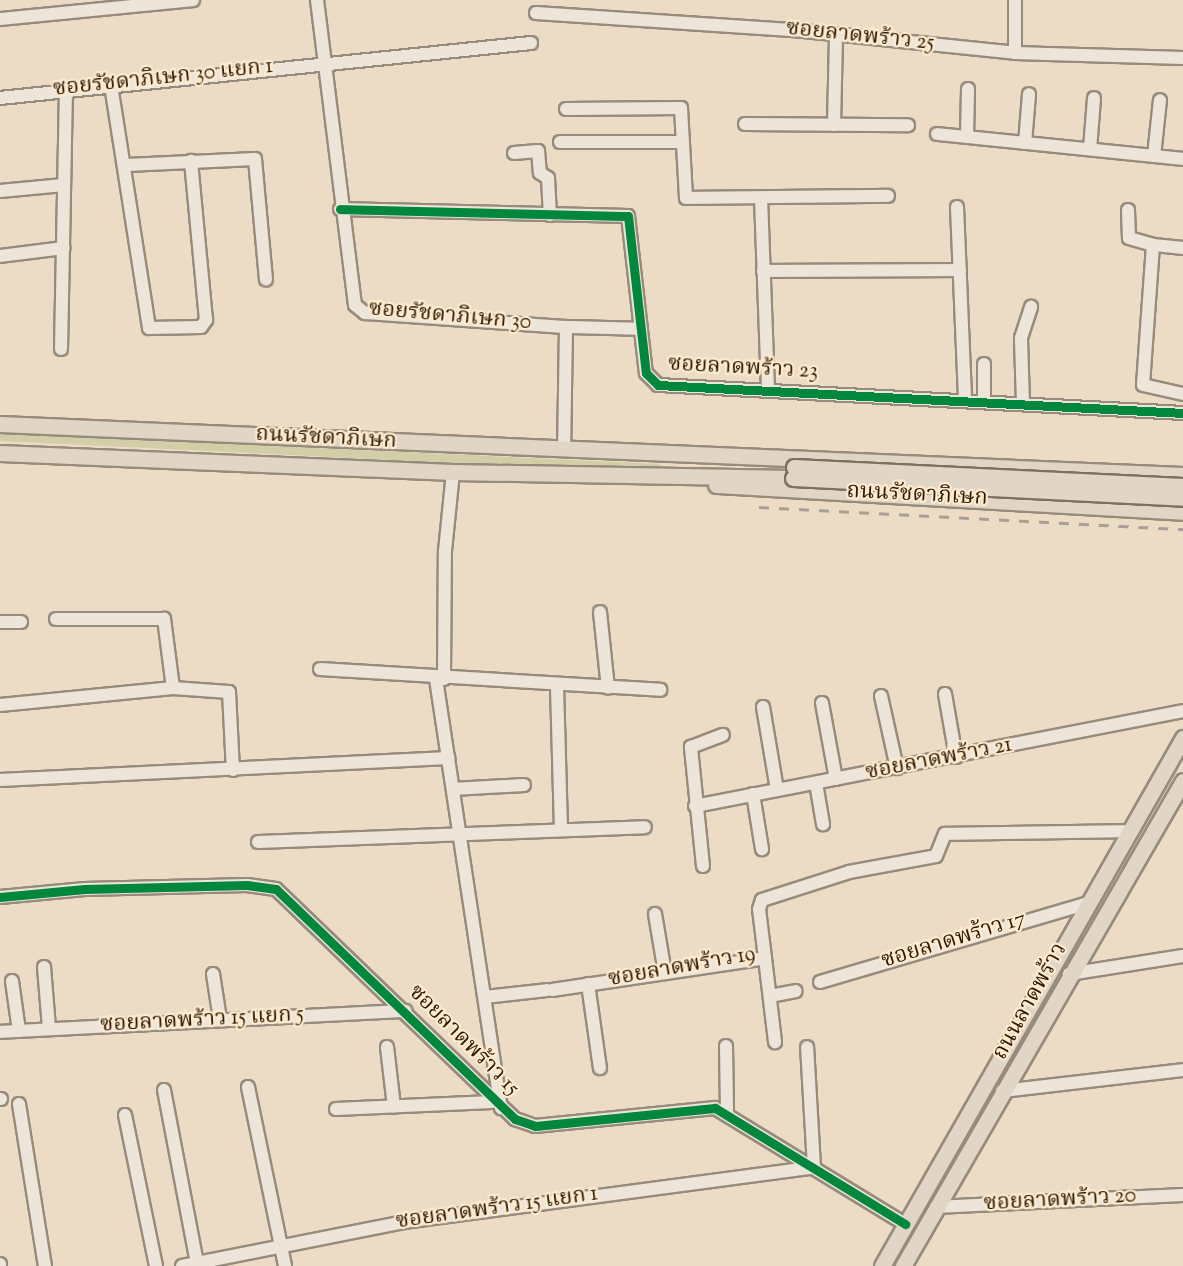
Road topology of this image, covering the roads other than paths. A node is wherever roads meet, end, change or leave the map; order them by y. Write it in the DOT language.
graph roads {
  1 [pos="193,0"];
  2 [pos="317,0"];
  3 [pos="1015,0"];
  4 [pos="536,13"];
  5 [pos="0,19"];
  6 [pos="836,35"];
  7 [pos="531,44"];
  8 [pos="1015,53"];
  9 [pos="1183,58"];
  10 [pos="325,61"];
  11 [pos="111,85"];
  12 [pos="968,89"];
  13 [pos="66,90"];
  14 [pos="1029,94"];
  15 [pos="0,98"];
  16 [pos="1094,98"];
  17 [pos="1160,100"];
  18 [pos="566,109"];
  19 [pos="745,124"];
  20 [pos="834,125"];
  21 [pos="908,125"];
  22 [pos="937,134"];
  23 [pos="967,137"];
  24 [pos="560,142"];
  25 [pos="682,142"];
  26 [pos="1025,143"];
  27 [pos="1090,150"];
  28 [pos="514,153"];
  29 [pos="1154,156"];
  30 [pos="1183,159"];
  31 [pos="191,161"];
  32 [pos="127,165"];
  33 [pos="64,185"];
  34 [pos="0,191"];
  35 [pos="888,196"];
  36 [pos="762,198"];
  37 [pos="957,207"];
  38 [pos="340,209"];
  39 [pos="1128,210"];
  40 [pos="550,215"];
  41 [pos="1153,245"];
  42 [pos="1183,248"];
  43 [pos="63,249"];
  44 [pos="0,256"];
  45 [pos="960,270"];
  46 [pos="763,271"];
  47 [pos="266,280"];
  48 [pos="1030,307"];
  49 [pos="566,327"];
  50 [pos="640,328"];
  51 [pos="61,349"];
  52 [pos="984,364"];
  53 [pos="768,391"];
  54 [pos="1183,394"];
  55 [pos="965,400"];
  56 [pos="984,401"];
  57 [pos="1023,403"];
  58 [pos="1183,413"];
  59 [pos="0,424"];
  60 [pos="564,450"];
  61 [pos="0,453"];
  62 [pos="651,454"];
  63 [pos="1025,468"];
  64 [pos="453,472"];
  65 [pos="793,472"];
  66 [pos="1113,472"];
  67 [pos="1183,475"];
  68 [pos="650,478"];
  69 [pos="1183,486"];
  70 [pos="1183,498"];
  71 [pos="1028,502"];
  72 [pos="1106,507"];
  73 [pos="1183,512"];
  74 [pos="600,612"];
  75 [pos="56,619"];
  76 [pos="0,622"];
  77 [pos="21,622"];
  78 [pos="320,669"];
  79 [pos="440,679"];
  80 [pos="557,686"];
  81 [pos="174,688"];
  82 [pos="608,688"];
  83 [pos="660,690"];
  84 [pos="945,694"];
  85 [pos="881,696"];
  86 [pos="822,703"];
  87 [pos="0,705"];
  88 [pos="763,707"];
  89 [pos="1183,711"];
  90 [pos="723,735"];
  91 [pos="1183,738"];
  92 [pos="956,757"];
  93 [pos="448,758"];
  94 [pos="897,768"];
  95 [pos="233,770"];
  96 [pos="836,779"];
  97 [pos="0,780"];
  98 [pos="1183,781"];
  99 [pos="816,783"];
  100 [pos="524,785"];
  101 [pos="453,789"];
  102 [pos="777,790"];
  103 [pos="753,794"];
  104 [pos="1176,804"];
  105 [pos="695,806"];
  106 [pos="823,824"];
  107 [pos="645,827"];
  108 [pos="561,830"];
  109 [pos="1129,831"];
  110 [pos="461,834"];
  111 [pos="258,842"];
  112 [pos="762,849"];
  113 [pos="703,866"];
  114 [pos="0,897"];
  115 [pos="1088,903"];
  116 [pos="655,914"];
  117 [pos="1183,956"];
  118 [pos="765,958"];
  119 [pos="44,967"];
  120 [pos="665,973"];
  121 [pos="213,974"];
  122 [pos="1069,974"];
  123 [pos="12,981"];
  124 [pos="820,982"];
  125 [pos="588,984"];
  126 [pos="796,991"];
  127 [pos="770,996"];
  128 [pos="485,997"];
  129 [pos="405,1011"];
  130 [pos="220,1019"];
  131 [pos="49,1028"];
  132 [pos="18,1031"];
  133 [pos="0,1032"];
  134 [pos="775,1042"];
  135 [pos="726,1046"];
  136 [pos="387,1047"];
  137 [pos="807,1047"];
  138 [pos="600,1068"];
  139 [pos="1183,1070"];
  140 [pos="248,1087"];
  141 [pos="164,1090"];
  142 [pos="1002,1091"];
  143 [pos="19,1104"];
  144 [pos="497,1105"];
  145 [pos="394,1107"];
  146 [pos="336,1109"];
  147 [pos="727,1112"];
  148 [pos="125,1115"];
  149 [pos="814,1167"];
  150 [pos="1183,1195"];
  151 [pos="921,1196"];
  152 [pos="936,1207"];
  153 [pos="905,1224"];
  154 [pos="921,1234"];
  155 [pos="280,1245"];
  156 [pos="197,1263"];
  157 [pos="45,1266"];
  158 [pos="156,1266"];
  159 [pos="182,1266"];
  160 [pos="285,1266"];
  161 [pos="882,1266"];
  162 [pos="903,1266"];
  1 -- 5 [label="street"];
  2 -- 10 [label="street, ซอยรัชดาภิเษก 30"];
  3 -- 8 [label="street"];
  4 -- 6 [label="street, ซอยลาดพร้าว 25"];
  6 -- 8 [label="street, ซอยลาดพร้าว 25"];
  6 -- 20 [label="street"];
  7 -- 10 [label="street, ซอยรัชดาภิเษก 30 แยก 1"];
  8 -- 9 [label="street, ซอยลาดพร้าว 25"];
  10 -- 11 [label="street, ซอยรัชดาภิเษก 30 แยก 1"];
  10 -- 38 [label="street, ซอยรัชดาภิเษก 30"];
  11 -- 13 [label="street, ซอยรัชดาภิเษก 30 แยก 1"];
  11 -- 32 [label="street"];
  12 -- 23 [label="street"];
  13 -- 15 [label="street, ซอยรัชดาภิเษก 30 แยก 1"];
  13 -- 33 [label="street"];
  14 -- 26 [label="street"];
  16 -- 27 [label="street"];
  17 -- 29 [label="street"];
  18 -- 25 [label="street"];
  19 -- 20 [label="street"];
  20 -- 21 [label="street"];
  22 -- 23 [label="street"];
  23 -- 26 [label="street"];
  24 -- 25 [label="street"];
  25 -- 36 [label="street"];
  26 -- 27 [label="street"];
  27 -- 29 [label="street"];
  28 -- 40 [label="street"];
  29 -- 30 [label="street"];
  31 -- 32 [label="street"];
  31 -- 32 [label="street"];
  31 -- 47 [label="street"];
  33 -- 34 [label="street"];
  33 -- 43 [label="street"];
  35 -- 36 [label="street"];
  36 -- 46 [label="street"];
  37 -- 45 [label="street"];
  38 -- 40 [label="street, ซอยลาดพร้าว 23"];
  38 -- 49 [label="street, ซอยรัชดาภิเษก 30"];
  39 -- 41 [label="street"];
  40 -- 50 [label="street, ซอยลาดพร้าว 23"];
  41 -- 42 [label="street"];
  41 -- 54 [label="street"];
  43 -- 44 [label="street"];
  43 -- 51 [label="street"];
  45 -- 46 [label="street"];
  45 -- 55 [label="street"];
  46 -- 53 [label="street"];
  48 -- 57 [label="street"];
  49 -- 50 [label="street, ซอยรัชดาภิเษก 30"];
  49 -- 60 [label="street"];
  50 -- 53 [label="street, ซอยลาดพร้าว 23"];
  52 -- 56 [label="street"];
  53 -- 55 [label="street, ซอยลาดพร้าว 23"];
  55 -- 56 [label="street, ซอยลาดพร้าว 23"];
  56 -- 57 [label="street, ซอยลาดพร้าว 23"];
  57 -- 58 [label="street, ซอยลาดพร้าว 23"];
  59 -- 60 [label="main road, ถนนรัชดาภิเษก"];
  60 -- 62 [label="main road, ถนนรัชดาภิเษก"];
  61 -- 64 [label="main road, ถนนรัชดาภิเษก"];
  62 -- 63 [label="main road, ถนนรัชดาภิเษก"];
  62 -- 65 [label="main road, ถนนรัชดาภิเษก"];
  63 -- 66 [label="main road, ถนนรัชดาภิเษก"];
  63 -- 71 [label="main road"];
  64 -- 68 [label="main road, ถนนรัชดาภิเษก"];
  64 -- 79 [label="street"];
  65 -- 68 [label="main road, ถนนรัชดาภิเษก"];
  65 -- 69 [label="main road, ถนนรัชดาภิเษก, bridge"];
  65 -- 70 [label="main road, ถนนรัชดาภิเษก, bridge"];
  66 -- 67 [label="main road, ถนนรัชดาภิเษก"];
  66 -- 72 [label="main road"];
  68 -- 71 [label="main road, ถนนรัชดาภิเษก"];
  71 -- 72 [label="main road, ถนนรัชดาภิเษก"];
  72 -- 73 [label="main road, ถนนรัชดาภิเษก"];
  74 -- 82 [label="street"];
  75 -- 81 [label="street"];
  76 -- 77 [label="street"];
  78 -- 79 [label="street"];
  79 -- 80 [label="street"];
  79 -- 93 [label="street"];
  80 -- 82 [label="street"];
  80 -- 108 [label="street"];
  81 -- 87 [label="street"];
  81 -- 95 [label="street"];
  82 -- 83 [label="street"];
  84 -- 92 [label="street"];
  85 -- 94 [label="street"];
  86 -- 96 [label="street"];
  88 -- 102 [label="street"];
  89 -- 92 [label="street, ซอยลาดพร้าว 21"];
  90 -- 105 [label="street"];
  91 -- 109 [label="main road, ถนนลาดพร้าว"];
  92 -- 94 [label="street, ซอยลาดพร้าว 21"];
  93 -- 95 [label="street"];
  93 -- 101 [label="street"];
  94 -- 96 [label="street, ซอยลาดพร้าว 21"];
  95 -- 97 [label="street"];
  96 -- 99 [label="street, ซอยลาดพร้าว 21"];
  98 -- 104 [label="main road, ถนนลาดพร้าว"];
  99 -- 102 [label="street, ซอยลาดพร้าว 21"];
  99 -- 106 [label="street"];
  100 -- 101 [label="street"];
  101 -- 110 [label="street"];
  102 -- 103 [label="street, ซอยลาดพร้าว 21"];
  103 -- 105 [label="street, ซอยลาดพร้าว 21"];
  103 -- 112 [label="street"];
  104 -- 122 [label="main road, ถนนลาดพร้าว"];
  105 -- 113 [label="street"];
  107 -- 108 [label="street"];
  108 -- 110 [label="street"];
  109 -- 115 [label="main road, ถนนลาดพร้าว"];
  109 -- 118 [label="street, ซอยลาดพร้าว 19"];
  110 -- 111 [label="street"];
  110 -- 128 [label="street"];
  114 -- 129 [label="street, ซอยลาดพร้าว 15"];
  115 -- 124 [label="street, ซอยลาดพร้าว 17"];
  115 -- 151 [label="main road, ถนนลาดพร้าว"];
  116 -- 120 [label="street"];
  117 -- 122 [label="street"];
  118 -- 120 [label="street, ซอยลาดพร้าว 19"];
  118 -- 127 [label="street"];
  119 -- 131 [label="street"];
  120 -- 125 [label="street, ซอยลาดพร้าว 19"];
  121 -- 130 [label="street"];
  122 -- 142 [label="main road, ถนนลาดพร้าว"];
  123 -- 132 [label="street"];
  125 -- 128 [label="street, ซอยลาดพร้าว 19"];
  125 -- 138 [label="street"];
  126 -- 127 [label="street"];
  127 -- 134 [label="street"];
  128 -- 144 [label="street"];
  129 -- 130 [label="street, ซอยลาดพร้าว 15 แยก 5"];
  129 -- 144 [label="street, ซอยลาดพร้าว 15"];
  130 -- 131 [label="street, ซอยลาดพร้าว 15 แยก 5"];
  131 -- 132 [label="street, ซอยลาดพร้าว 15 แยก 5"];
  132 -- 133 [label="street, ซอยลาดพร้าว 15 แยก 5"];
  135 -- 147 [label="street"];
  136 -- 145 [label="street"];
  137 -- 149 [label="street"];
  139 -- 142 [label="street"];
  140 -- 155 [label="street"];
  141 -- 156 [label="street"];
  142 -- 152 [label="main road, ถนนลาดพร้าว"];
  143 -- 157 [label="street"];
  144 -- 145 [label="street"];
  144 -- 147 [label="street, ซอยลาดพร้าว 15"];
  145 -- 146 [label="street"];
  147 -- 149 [label="street, ซอยลาดพร้าว 15"];
  148 -- 158 [label="street"];
  149 -- 153 [label="street, ซอยลาดพร้าว 15"];
  149 -- 155 [label="street, ซอยลาดพร้าว 15 แยก 1"];
  150 -- 152 [label="street, ซอยลาดพร้าว 20"];
  151 -- 152 [label="main road"];
  151 -- 153 [label="main road, ถนนลาดพร้าว"];
  152 -- 154 [label="main road, ถนนลาดพร้าว"];
  153 -- 154 [label="main road"];
  153 -- 161 [label="main road, ถนนลาดพร้าว"];
  154 -- 162 [label="main road, ถนนลาดพร้าว"];
  155 -- 156 [label="street, ซอยลาดพร้าว 15 แยก 1"];
  155 -- 160 [label="street"];
  156 -- 159 [label="street, ซอยลาดพร้าว 15 แยก 1"];
}
